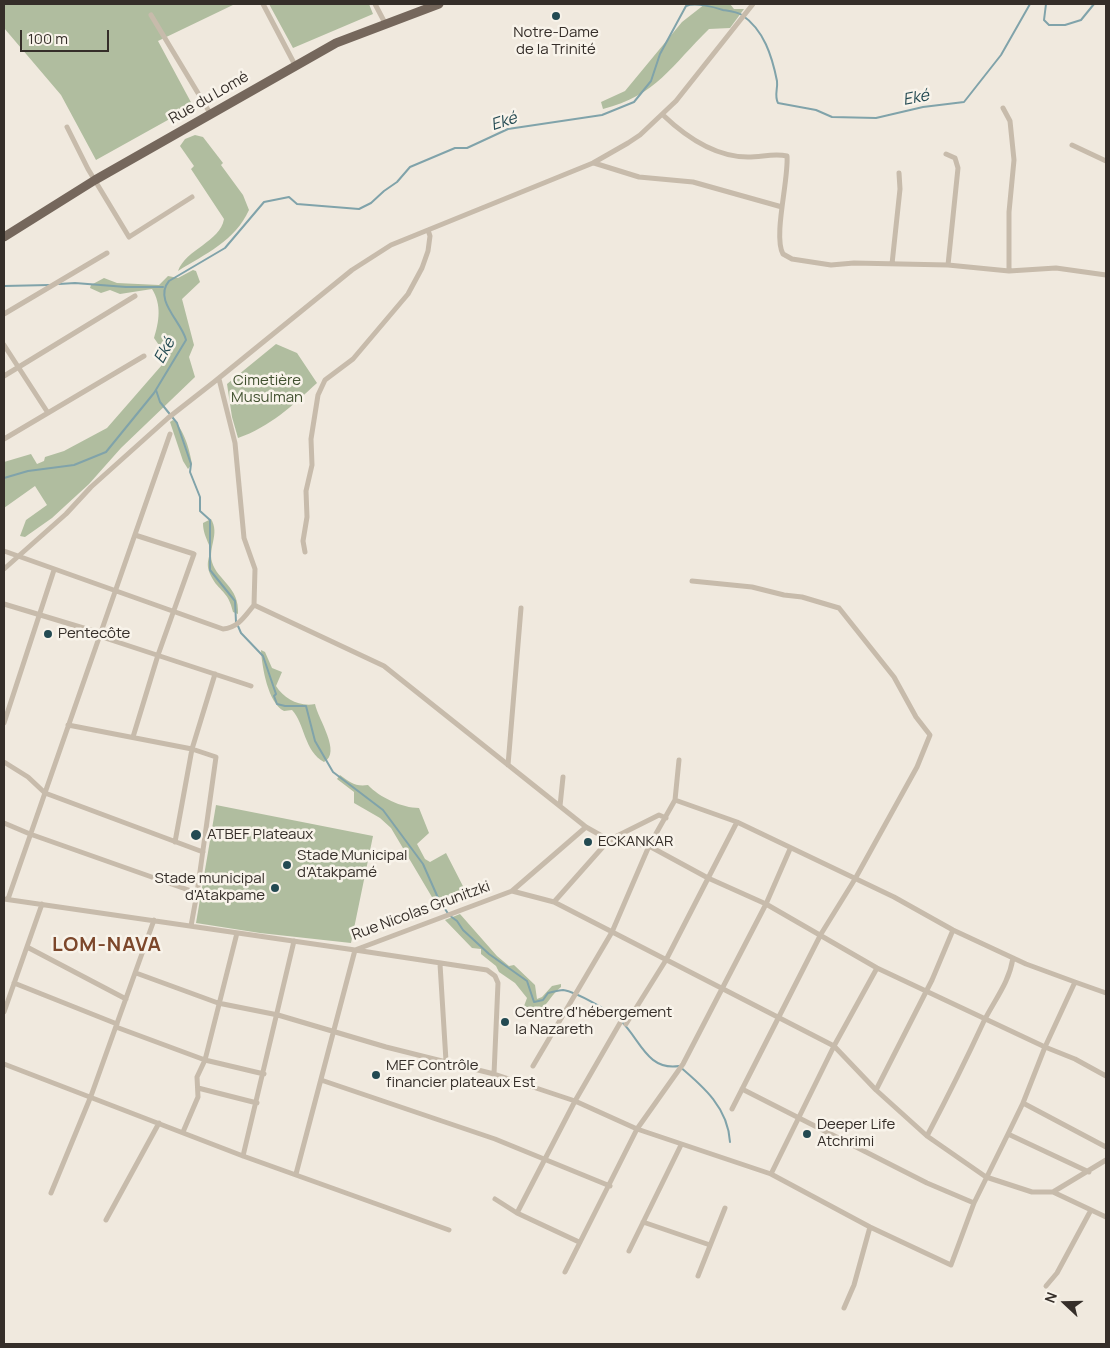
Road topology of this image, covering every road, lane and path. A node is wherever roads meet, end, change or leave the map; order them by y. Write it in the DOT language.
graph roads {
  1 [pos="263,4"];
  2 [pos="375,4"];
  3 [pos="438,4"];
  4 [pos="753,4"];
  5 [pos="151,15"];
  6 [pos="385,23"];
  7 [pos="295,65"];
  8 [pos="1003,108"];
  9 [pos="210,114"];
  10 [pos="663,115"];
  11 [pos="67,127"];
  12 [pos="1072,145"];
  13 [pos="946,154"];
  14 [pos="1106,161"];
  15 [pos="593,163"];
  16 [pos="898,173"];
  17 [pos="95,180"];
  18 [pos="192,197"];
  19 [pos="782,207"];
  20 [pos="428,230"];
  21 [pos="4,237"];
  22 [pos="107,253"];
  23 [pos="892,264"];
  24 [pos="948,265"];
  25 [pos="1009,271"];
  26 [pos="1106,275"];
  27 [pos="135,296"];
  28 [pos="4,314"];
  29 [pos="4,344"];
  30 [pos="144,356"];
  31 [pos="18,367"];
  32 [pos="4,376"];
  33 [pos="219,379"];
  34 [pos="48,413"];
  35 [pos="170,434"];
  36 [pos="4,439"];
  37 [pos="135,535"];
  38 [pos="4,551"];
  39 [pos="305,552"];
  40 [pos="18,555"];
  41 [pos="4,569"];
  42 [pos="54,570"];
  43 [pos="692,581"];
  44 [pos="115,591"];
  45 [pos="4,604"];
  46 [pos="254,605"];
  47 [pos="520,608"];
  48 [pos="173,612"];
  49 [pos="39,615"];
  50 [pos="100,635"];
  51 [pos="158,655"];
  52 [pos="215,674"];
  53 [pos="250,686"];
  54 [pos="4,723"];
  55 [pos="68,725"];
  56 [pos="133,737"];
  57 [pos="192,749"];
  58 [pos="679,760"];
  59 [pos="4,762"];
  60 [pos="508,765"];
  61 [pos="563,777"];
  62 [pos="45,793"];
  63 [pos="675,800"];
  64 [pos="560,806"];
  65 [pos="666,818"];
  66 [pos="736,822"];
  67 [pos="4,823"];
  68 [pos="586,827"];
  69 [pos="30,834"];
  70 [pos="609,840"];
  71 [pos="175,842"];
  72 [pos="649,846"];
  73 [pos="790,849"];
  74 [pos="203,852"];
  75 [pos="708,878"];
  76 [pos="855,879"];
  77 [pos="512,891"];
  78 [pos="197,893"];
  79 [pos="6,899"];
  80 [pos="554,902"];
  81 [pos="42,904"];
  82 [pos="766,904"];
  83 [pos="154,920"];
  84 [pos="191,926"];
  85 [pos="953,930"];
  86 [pos="612,932"];
  87 [pos="237,933"];
  88 [pos="820,934"];
  89 [pos="294,941"];
  90 [pos="27,947"];
  91 [pos="355,950"];
  92 [pos="1013,958"];
  93 [pos="666,960"];
  94 [pos="440,964"];
  95 [pos="877,968"];
  96 [pos="136,973"];
  97 [pos="1075,982"];
  98 [pos="14,983"];
  99 [pos="722,988"];
  100 [pos="926,990"];
  101 [pos="1106,993"];
  102 [pos="126,999"];
  103 [pos="218,1003"];
  104 [pos="4,1012"];
  105 [pos="278,1016"];
  106 [pos="779,1017"];
  107 [pos="985,1019"];
  108 [pos="620,1023"];
  109 [pos="626,1024"];
  110 [pos="117,1025"];
  111 [pos="334,1032"];
  112 [pos="834,1046"];
  113 [pos="1045,1047"];
  114 [pos="205,1060"];
  115 [pos="446,1061"];
  116 [pos="4,1064"];
  117 [pos="533,1066"];
  118 [pos="264,1074"];
  119 [pos="494,1074"];
  120 [pos="1106,1076"];
  121 [pos="321,1080"];
  122 [pos="198,1088"];
  123 [pos="742,1089"];
  124 [pos="876,1090"];
  125 [pos="91,1096"];
  126 [pos="575,1101"];
  127 [pos="1023,1103"];
  128 [pos="257,1104"];
  129 [pos="732,1109"];
  130 [pos="799,1117"];
  131 [pos="159,1123"];
  132 [pos="637,1129"];
  133 [pos="183,1132"];
  134 [pos="1008,1134"];
  135 [pos="927,1136"];
  136 [pos="681,1145"];
  137 [pos="1106,1147"];
  138 [pos="243,1156"];
  139 [pos="546,1159"];
  140 [pos="1106,1160"];
  141 [pos="1089,1172"];
  142 [pos="296,1174"];
  143 [pos="771,1174"];
  144 [pos="986,1177"];
  145 [pos="610,1186"];
  146 [pos="1053,1192"];
  147 [pos="51,1193"];
  148 [pos="495,1199"];
  149 [pos="974,1203"];
  150 [pos="724,1208"];
  151 [pos="1091,1210"];
  152 [pos="517,1212"];
  153 [pos="1106,1217"];
  154 [pos="106,1220"];
  155 [pos="643,1222"];
  156 [pos="870,1226"];
  157 [pos="449,1230"];
  158 [pos="579,1242"];
  159 [pos="710,1245"];
  160 [pos="629,1251"];
  161 [pos="565,1272"];
  162 [pos="698,1276"];
  163 [pos="1046,1286"];
  164 [pos="844,1308"];
  1 -- 7 [label="street"];
  2 -- 6 [label="street"];
  3 -- 6 [label="main road, Rue du Lomé"];
  4 -- 10 [label="street"];
  5 -- 9 [label="street"];
  6 -- 7 [label="main road, Rue du Lomé"];
  7 -- 9 [label="main road, Rue du Lomé"];
  8 -- 25 [label="street"];
  9 -- 17 [label="main road, Rue du Lomé"];
  10 -- 15 [label="street"];
  10 -- 19 [label="street"];
  11 -- 17 [label="street"];
  12 -- 14 [label="street"];
  13 -- 24 [label="street"];
  15 -- 19 [label="street"];
  15 -- 20 [label="street"];
  16 -- 23 [label="street"];
  17 -- 18 [label="street"];
  17 -- 21 [label="main road, Rue du Lomé"];
  19 -- 23 [label="street"];
  20 -- 33 [label="street"];
  20 -- 39 [label="street"];
  22 -- 28 [label="street"];
  23 -- 24 [label="street"];
  24 -- 25 [label="street"];
  25 -- 26 [label="street"];
  27 -- 31 [label="street"];
  29 -- 31 [label="street"];
  30 -- 34 [label="street"];
  31 -- 32 [label="street"];
  31 -- 34 [label="street"];
  33 -- 40 [label="street"];
  33 -- 46 [label="street"];
  34 -- 36 [label="street"];
  35 -- 37 [label="street"];
  37 -- 44 [label="street"];
  37 -- 48 [label="street"];
  38 -- 40 [label="street"];
  40 -- 41 [label="street"];
  40 -- 42 [label="street"];
  42 -- 44 [label="street"];
  42 -- 49 [label="street"];
  43 -- 76 [label="street"];
  44 -- 48 [label="street"];
  44 -- 50 [label="street"];
  45 -- 49 [label="street"];
  46 -- 48 [label="street"];
  46 -- 60 [label="street"];
  47 -- 60 [label="street"];
  48 -- 51 [label="street"];
  49 -- 50 [label="street"];
  49 -- 54 [label="street"];
  50 -- 51 [label="street"];
  50 -- 55 [label="street"];
  51 -- 52 [label="street"];
  51 -- 56 [label="street"];
  52 -- 53 [label="street"];
  52 -- 57 [label="street"];
  55 -- 56 [label="street"];
  55 -- 62 [label="street"];
  56 -- 57 [label="street"];
  57 -- 71 [label="street"];
  57 -- 74 [label="street"];
  58 -- 63 [label="street"];
  59 -- 62 [label="street"];
  60 -- 64 [label="street"];
  61 -- 64 [label="street"];
  62 -- 69 [label="street"];
  62 -- 71 [label="street"];
  63 -- 65 [label="street"];
  63 -- 66 [label="street"];
  64 -- 68 [label="street"];
  65 -- 70 [label="street"];
  65 -- 72 [label="street"];
  66 -- 73 [label="street"];
  66 -- 75 [label="street"];
  67 -- 69 [label="street"];
  68 -- 70 [label="street"];
  68 -- 77 [label="street, Rue Nicolas Grunitzki"];
  69 -- 78 [label="street"];
  69 -- 79 [label="street"];
  70 -- 72 [label="street"];
  70 -- 80 [label="street"];
  71 -- 74 [label="street"];
  72 -- 75 [label="street"];
  72 -- 86 [label="street"];
  73 -- 76 [label="street"];
  73 -- 82 [label="street"];
  74 -- 78 [label="street"];
  75 -- 82 [label="street"];
  75 -- 93 [label="street"];
  76 -- 85 [label="street"];
  76 -- 88 [label="street"];
  77 -- 80 [label="street"];
  77 -- 91 [label="street, Rue Nicolas Grunitzki"];
  78 -- 84 [label="street"];
  79 -- 81 [label="street, Rue Nicolas Grunitzki"];
  80 -- 86 [label="street"];
  81 -- 83 [label="street, Rue Nicolas Grunitzki"];
  81 -- 90 [label="street"];
  82 -- 88 [label="street"];
  82 -- 99 [label="street"];
  83 -- 84 [label="street, Rue Nicolas Grunitzki"];
  83 -- 96 [label="street"];
  84 -- 87 [label="street, Rue Nicolas Grunitzki"];
  85 -- 92 [label="street"];
  85 -- 100 [label="street"];
  86 -- 93 [label="street"];
  86 -- 117 [label="street"];
  87 -- 89 [label="street, Rue Nicolas Grunitzki"];
  87 -- 103 [label="street"];
  88 -- 95 [label="street"];
  88 -- 106 [label="street"];
  89 -- 91 [label="street, Rue Nicolas Grunitzki"];
  89 -- 105 [label="street"];
  90 -- 98 [label="street"];
  90 -- 102 [label="street"];
  91 -- 94 [label="street"];
  91 -- 111 [label="street"];
  92 -- 97 [label="street"];
  92 -- 107 [label="street"];
  93 -- 99 [label="street"];
  93 -- 109 [label="street"];
  94 -- 115 [label="street"];
  94 -- 119 [label="street"];
  95 -- 100 [label="street"];
  95 -- 112 [label="street"];
  96 -- 102 [label="street"];
  96 -- 103 [label="street"];
  97 -- 101 [label="street"];
  97 -- 113 [label="street"];
  98 -- 104 [label="street"];
  98 -- 110 [label="street"];
  99 -- 106 [label="street"];
  99 -- 132 [label="street"];
  100 -- 107 [label="street"];
  100 -- 124 [label="street"];
  102 -- 110 [label="street"];
  103 -- 105 [label="street"];
  103 -- 114 [label="street"];
  105 -- 111 [label="street"];
  105 -- 118 [label="street"];
  106 -- 112 [label="street"];
  106 -- 123 [label="street"];
  107 -- 113 [label="street"];
  107 -- 135 [label="street"];
  108 -- 126 [label="street"];
  110 -- 114 [label="street"];
  110 -- 125 [label="street"];
  111 -- 115 [label="street"];
  111 -- 121 [label="street"];
  112 -- 124 [label="street"];
  112 -- 130 [label="street"];
  113 -- 120 [label="street"];
  113 -- 127 [label="street"];
  114 -- 118 [label="street"];
  114 -- 122 [label="street"];
  115 -- 119 [label="street"];
  116 -- 125 [label="street"];
  118 -- 128 [label="street"];
  119 -- 126 [label="street"];
  121 -- 139 [label="street"];
  121 -- 142 [label="street"];
  122 -- 128 [label="street"];
  122 -- 133 [label="street"];
  123 -- 129 [label="street"];
  123 -- 130 [label="street"];
  124 -- 135 [label="street"];
  125 -- 131 [label="street"];
  125 -- 147 [label="street"];
  126 -- 132 [label="street"];
  126 -- 139 [label="street"];
  127 -- 134 [label="street"];
  127 -- 137 [label="street"];
  128 -- 138 [label="street"];
  130 -- 143 [label="street"];
  130 -- 149 [label="street"];
  131 -- 133 [label="street"];
  131 -- 154 [label="street"];
  132 -- 136 [label="street"];
  132 -- 145 [label="street"];
  133 -- 138 [label="street"];
  134 -- 141 [label="street"];
  134 -- 144 [label="street"];
  135 -- 144 [label="street"];
  136 -- 143 [label="street"];
  136 -- 155 [label="street"];
  138 -- 142 [label="street"];
  139 -- 145 [label="street"];
  139 -- 152 [label="street"];
  140 -- 141 [label="street"];
  141 -- 146 [label="street"];
  142 -- 157 [label="street"];
  143 -- 156 [label="street"];
  144 -- 146 [label="street"];
  144 -- 149 [label="street"];
  145 -- 158 [label="street"];
  146 -- 151 [label="street"];
  148 -- 152 [label="street"];
  149 -- 156 [label="street"];
  150 -- 159 [label="street"];
  151 -- 153 [label="street"];
  151 -- 163 [label="street"];
  152 -- 158 [label="street"];
  155 -- 159 [label="street"];
  155 -- 160 [label="street"];
  156 -- 164 [label="street"];
  158 -- 161 [label="street"];
  159 -- 162 [label="street"];
}
